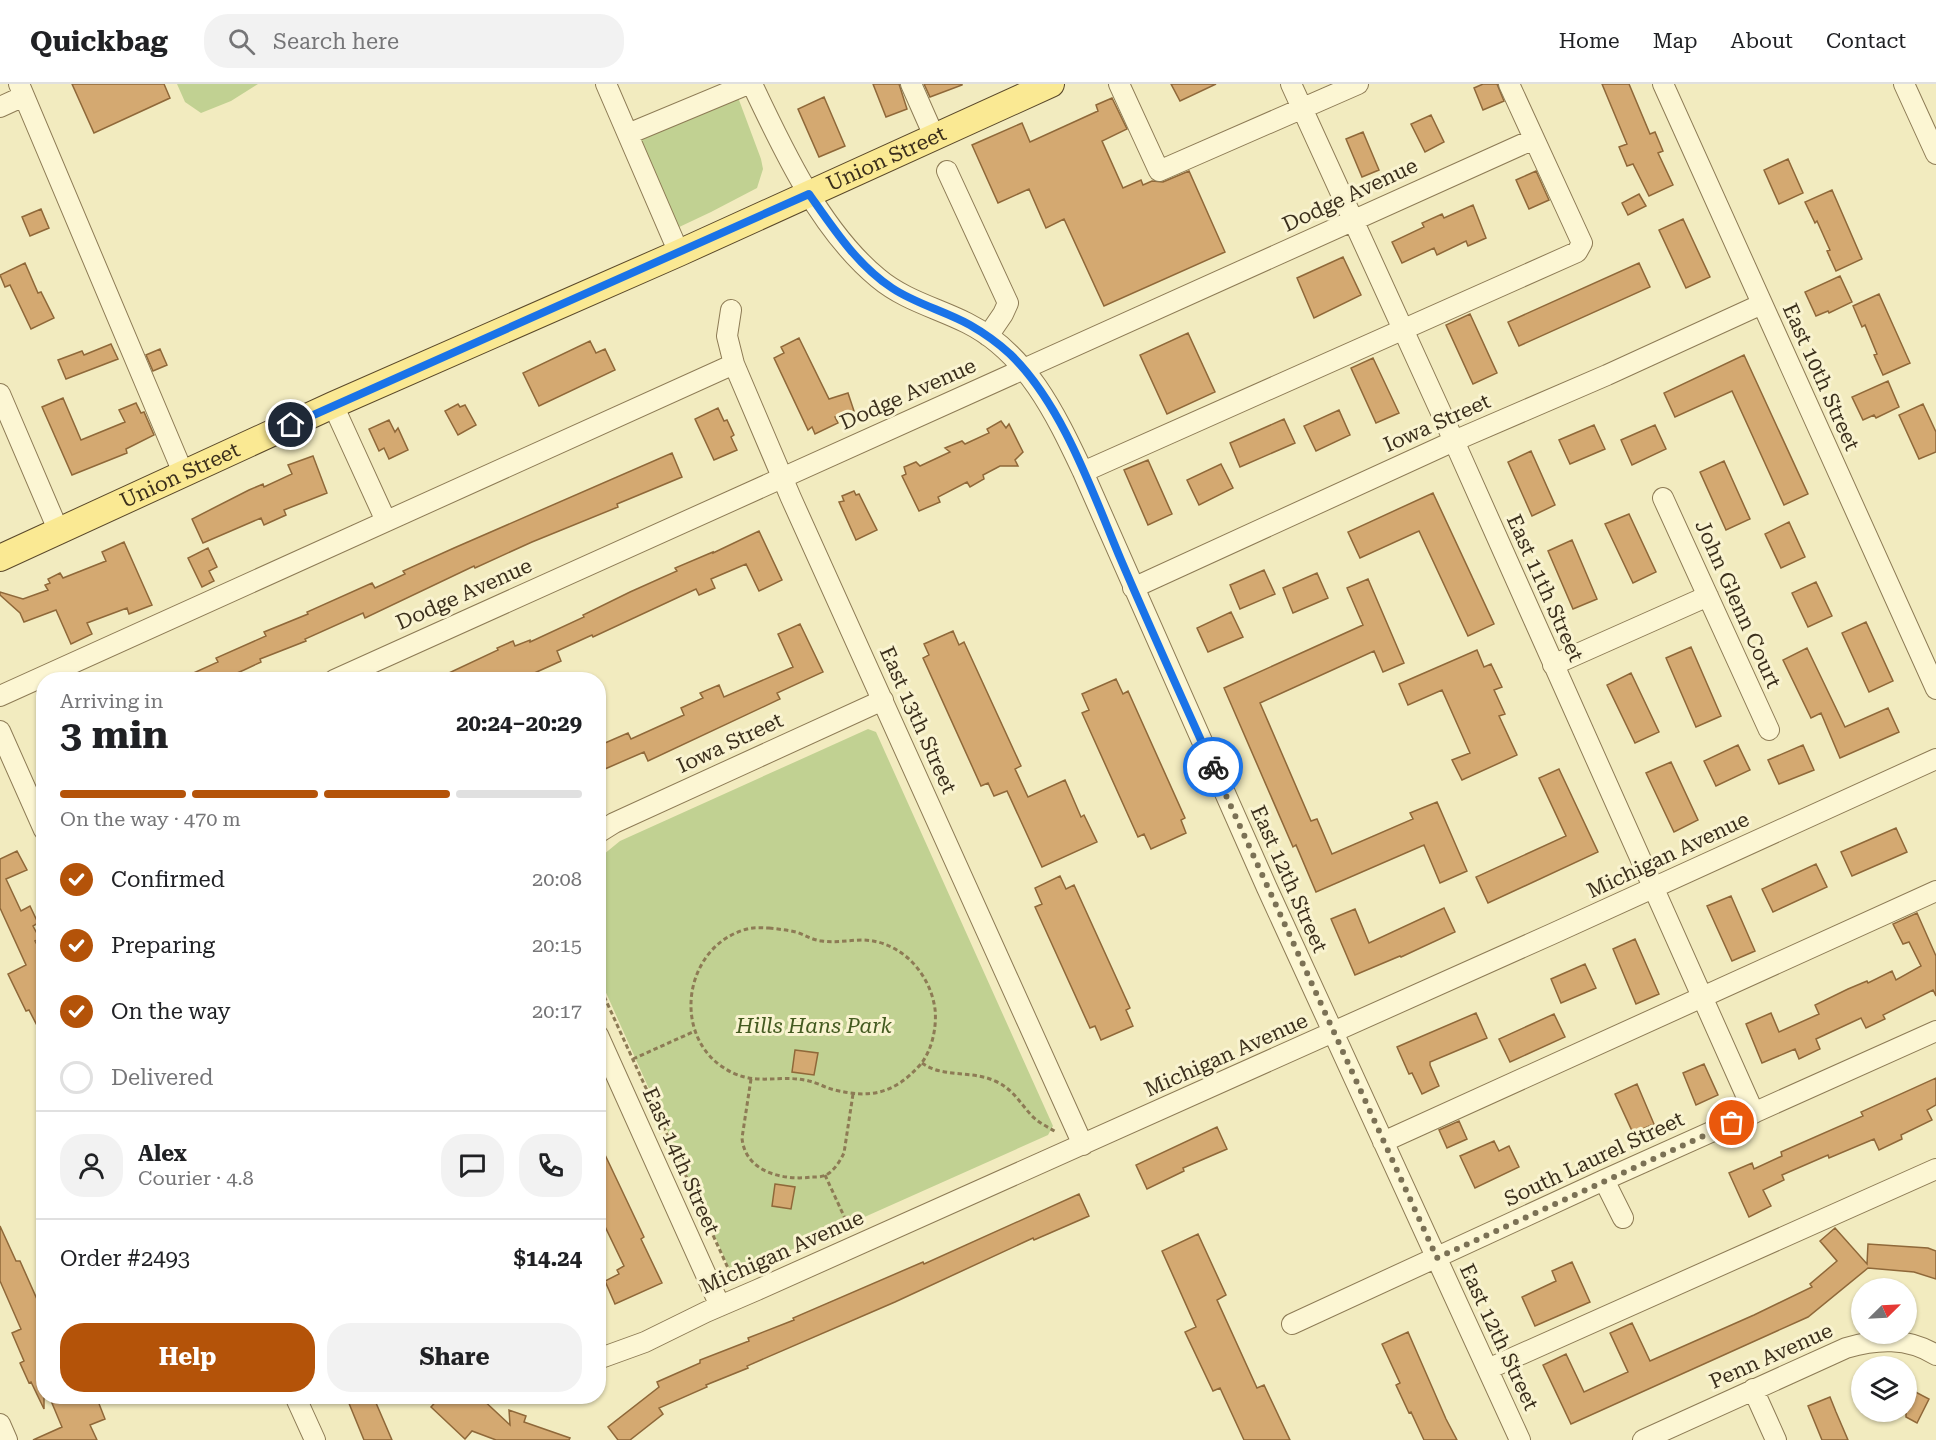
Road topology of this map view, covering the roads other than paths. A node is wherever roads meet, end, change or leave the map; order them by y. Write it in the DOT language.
graph roads {
  1 [pos="606,84"];
  2 [pos="750,84"];
  3 [pos="911,84"];
  4 [pos="1051,84"];
  5 [pos="1119,84"];
  6 [pos="1292,84"];
  7 [pos="1358,84"];
  8 [pos="1509,84"];
  9 [pos="1663,84"];
  10 [pos="1904,84"];
  11 [pos="22,90"];
  12 [pos="0,107"];
  13 [pos="1302,109"];
  14 [pos="628,134"];
  15 [pos="934,136"];
  16 [pos="1533,139"];
  17 [pos="1936,154"];
  18 [pos="947,171"];
  19 [pos="809,194"];
  20 [pos="1352,220"];
  21 [pos="679,253"];
  22 [pos="1762,304"];
  23 [pos="731,310"];
  24 [pos="1403,330"];
  25 [pos="988,336"];
  26 [pos="734,364"];
  27 [pos="1023,369"];
  28 [pos="0,394"];
  29 [pos="333,405"];
  30 [pos="5,418"];
  31 [pos="1454,441"];
  32 [pos="1083,472"];
  33 [pos="184,475"];
  34 [pos="782,477"];
  35 [pos="1663,498"];
  36 [pos="387,521"];
  37 [pos="59,532"];
  38 [pos="0,558"];
  39 [pos="1133,588"];
  40 [pos="1708,596"];
  41 [pos="1553,665"];
  42 [pos="53,672"];
  43 [pos="352,672"];
  44 [pos="36,680"];
  45 [pos="1936,689"];
  46 [pos="0,696"];
  47 [pos="882,700"];
  48 [pos="1769,730"];
  49 [pos="0,731"];
  50 [pos="1936,759"];
  51 [pos="36,807"];
  52 [pos="606,828"];
  53 [pos="1654,888"];
  54 [pos="1936,891"];
  55 [pos="1703,997"];
  56 [pos="1936,1031"];
  57 [pos="1333,1033"];
  58 [pos="606,1053"];
  59 [pos="1754,1113"];
  60 [pos="1383,1142"];
  61 [pos="1083,1145"];
  62 [pos="1936,1169"];
  63 [pos="1604,1180"];
  64 [pos="1623,1218"];
  65 [pos="1437,1258"];
  66 [pos="720,1306"];
  67 [pos="1292,1324"];
  68 [pos="1930,1351"];
  69 [pos="606,1356"];
  70 [pos="1488,1369"];
  71 [pos="1753,1389"];
  72 [pos="299,1404"];
  73 [pos="0,1424"];
  74 [pos="7,1440"];
  75 [pos="315,1440"];
  76 [pos="1520,1440"];
  77 [pos="1643,1440"];
  78 [pos="1776,1440"];
  1 -- 14 [label="street"];
  2 -- 14 [label="street"];
  2 -- 19 [label="street"];
  3 -- 15 [label="street"];
  4 -- 15 [label="main road, Union Street"];
  5 -- 13 [label="street"];
  6 -- 13 [label="street, East 11th Street"];
  7 -- 13 [label="street"];
  8 -- 16 [label="street"];
  9 -- 22 [label="street, East 10th Street"];
  10 -- 17 [label="street"];
  11 -- 12 [label="street"];
  11 -- 33 [label="street"];
  13 -- 20 [label="street, East 11th Street"];
  14 -- 21 [label="street"];
  15 -- 19 [label="main road, Union Street"];
  16 -- 20 [label="street, Dodge Avenue"];
  16 -- 24 [label="street"];
  18 -- 25 [label="street"];
  19 -- 21 [label="main road, Union Street"];
  19 -- 25 [label="street, East 12th Street"];
  20 -- 24 [label="street, East 11th Street"];
  20 -- 27 [label="street, Dodge Avenue"];
  21 -- 29 [label="main road, Union Street"];
  22 -- 31 [label="street, Iowa Street"];
  22 -- 45 [label="street, East 10th Street"];
  23 -- 26 [label="street, East 13th Street"];
  24 -- 31 [label="street, East 11th Street"];
  24 -- 32 [label="street"];
  25 -- 27 [label="street, East 12th Street"];
  26 -- 34 [label="street, East 13th Street"];
  26 -- 36 [label="street"];
  27 -- 32 [label="street, East 12th Street"];
  27 -- 34 [label="street, Dodge Avenue"];
  28 -- 30 [label="street"];
  29 -- 33 [label="main road, Union Street"];
  29 -- 36 [label="street"];
  30 -- 37 [label="street"];
  31 -- 39 [label="street, Iowa Street"];
  31 -- 41 [label="street, East 11th Street"];
  32 -- 39 [label="street, East 12th Street"];
  33 -- 37 [label="main road, Union Street"];
  34 -- 43 [label="street, Dodge Avenue"];
  34 -- 47 [label="street, East 13th Street"];
  35 -- 40 [label="street, John Glenn Court"];
  36 -- 42 [label="street"];
  37 -- 38 [label="main road, Union Street"];
  39 -- 57 [label="street, East 12th Street"];
  40 -- 41 [label="street"];
  40 -- 48 [label="street, John Glenn Court"];
  41 -- 53 [label="street, East 11th Street"];
  44 -- 46 [label="street"];
  47 -- 52 [label="street, Iowa Street"];
  47 -- 61 [label="street, East 13th Street"];
  49 -- 51 [label="street"];
  50 -- 53 [label="street, Michigan Avenue"];
  53 -- 55 [label="street, East 11th Street"];
  53 -- 57 [label="street, Michigan Avenue"];
  54 -- 55 [label="street"];
  55 -- 59 [label="street, East 11th Street"];
  55 -- 60 [label="street"];
  56 -- 59 [label="street, South Laurel Street"];
  57 -- 60 [label="street, East 12th Street"];
  57 -- 61 [label="street, Michigan Avenue"];
  58 -- 66 [label="street, East 14th Street"];
  59 -- 63 [label="street, South Laurel Street"];
  60 -- 65 [label="street, East 12th Street"];
  61 -- 66 [label="street, Michigan Avenue"];
  62 -- 70 [label="street"];
  63 -- 64 [label="street"];
  63 -- 65 [label="street, South Laurel Street"];
  65 -- 67 [label="street, South Laurel Street"];
  65 -- 70 [label="street, East 12th Street"];
  66 -- 69 [label="street, Michigan Avenue"];
  68 -- 71 [label="street, Penn Avenue"];
  70 -- 76 [label="street, East 12th Street"];
  71 -- 77 [label="street, Penn Avenue"];
  71 -- 78 [label="street"];
  72 -- 75 [label="street"];
  73 -- 74 [label="street"];
}
